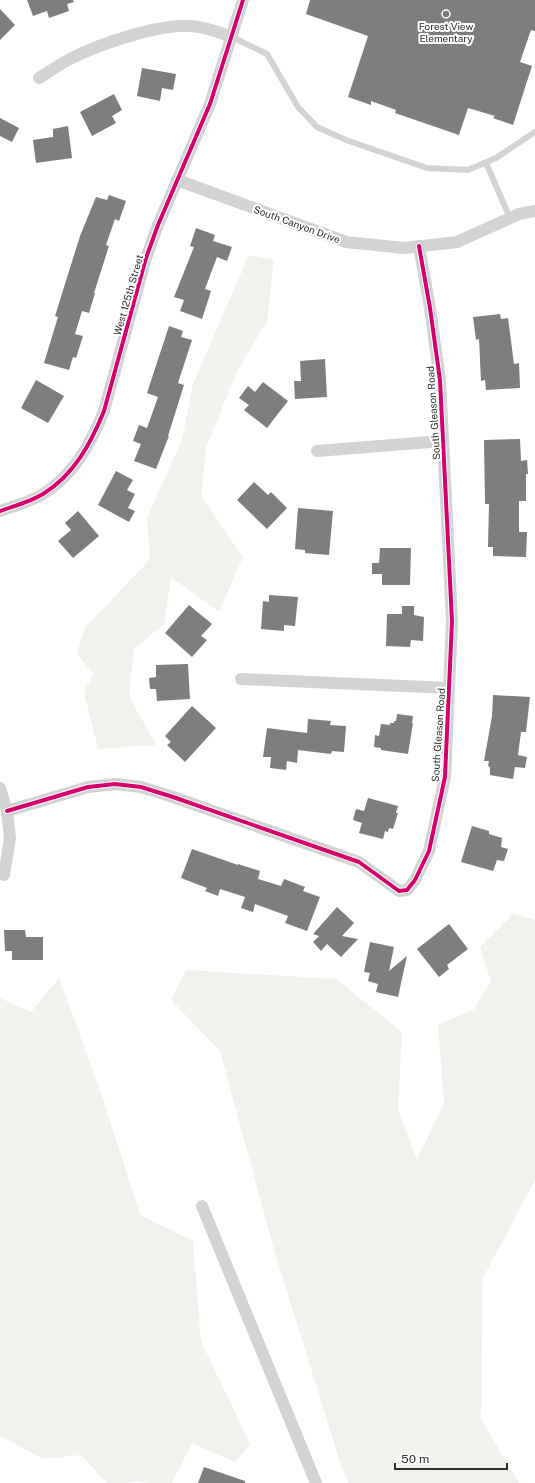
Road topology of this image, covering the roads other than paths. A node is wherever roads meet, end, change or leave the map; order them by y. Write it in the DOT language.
graph roads {
  1 [pos="243,0"];
  2 [pos="232,37"];
  3 [pos="39,78"];
  4 [pos="535,132"];
  5 [pos="486,163"];
  6 [pos="177,180"];
  7 [pos="535,210"];
  8 [pos="510,218"];
  9 [pos="419,246"];
  10 [pos="443,441"];
  11 [pos="316,451"];
  12 [pos="0,510"];
  13 [pos="241,678"];
  14 [pos="449,688"];
  15 [pos="0,788"];
  16 [pos="7,811"];
  17 [pos="4,875"];
  18 [pos="202,1206"];
  19 [pos="316,1483"];
  1 -- 2 [label="street, West 125th Street"];
  2 -- 3 [label="street"];
  2 -- 5 [label="lane"];
  2 -- 6 [label="street, West 125th Street"];
  4 -- 5 [label="lane"];
  5 -- 8 [label="lane"];
  6 -- 9 [label="street, South Canyon Drive"];
  6 -- 12 [label="street, West 125th Street"];
  7 -- 8 [label="street, South Canyon Drive"];
  8 -- 9 [label="street, South Canyon Drive"];
  9 -- 10 [label="street, South Gleason Road"];
  10 -- 11 [label="street"];
  10 -- 14 [label="street, South Gleason Road"];
  13 -- 14 [label="street"];
  14 -- 16 [label="street, South Gleason Road"];
  15 -- 16 [label="street"];
  16 -- 17 [label="street"];
  18 -- 19 [label="street"];
}
